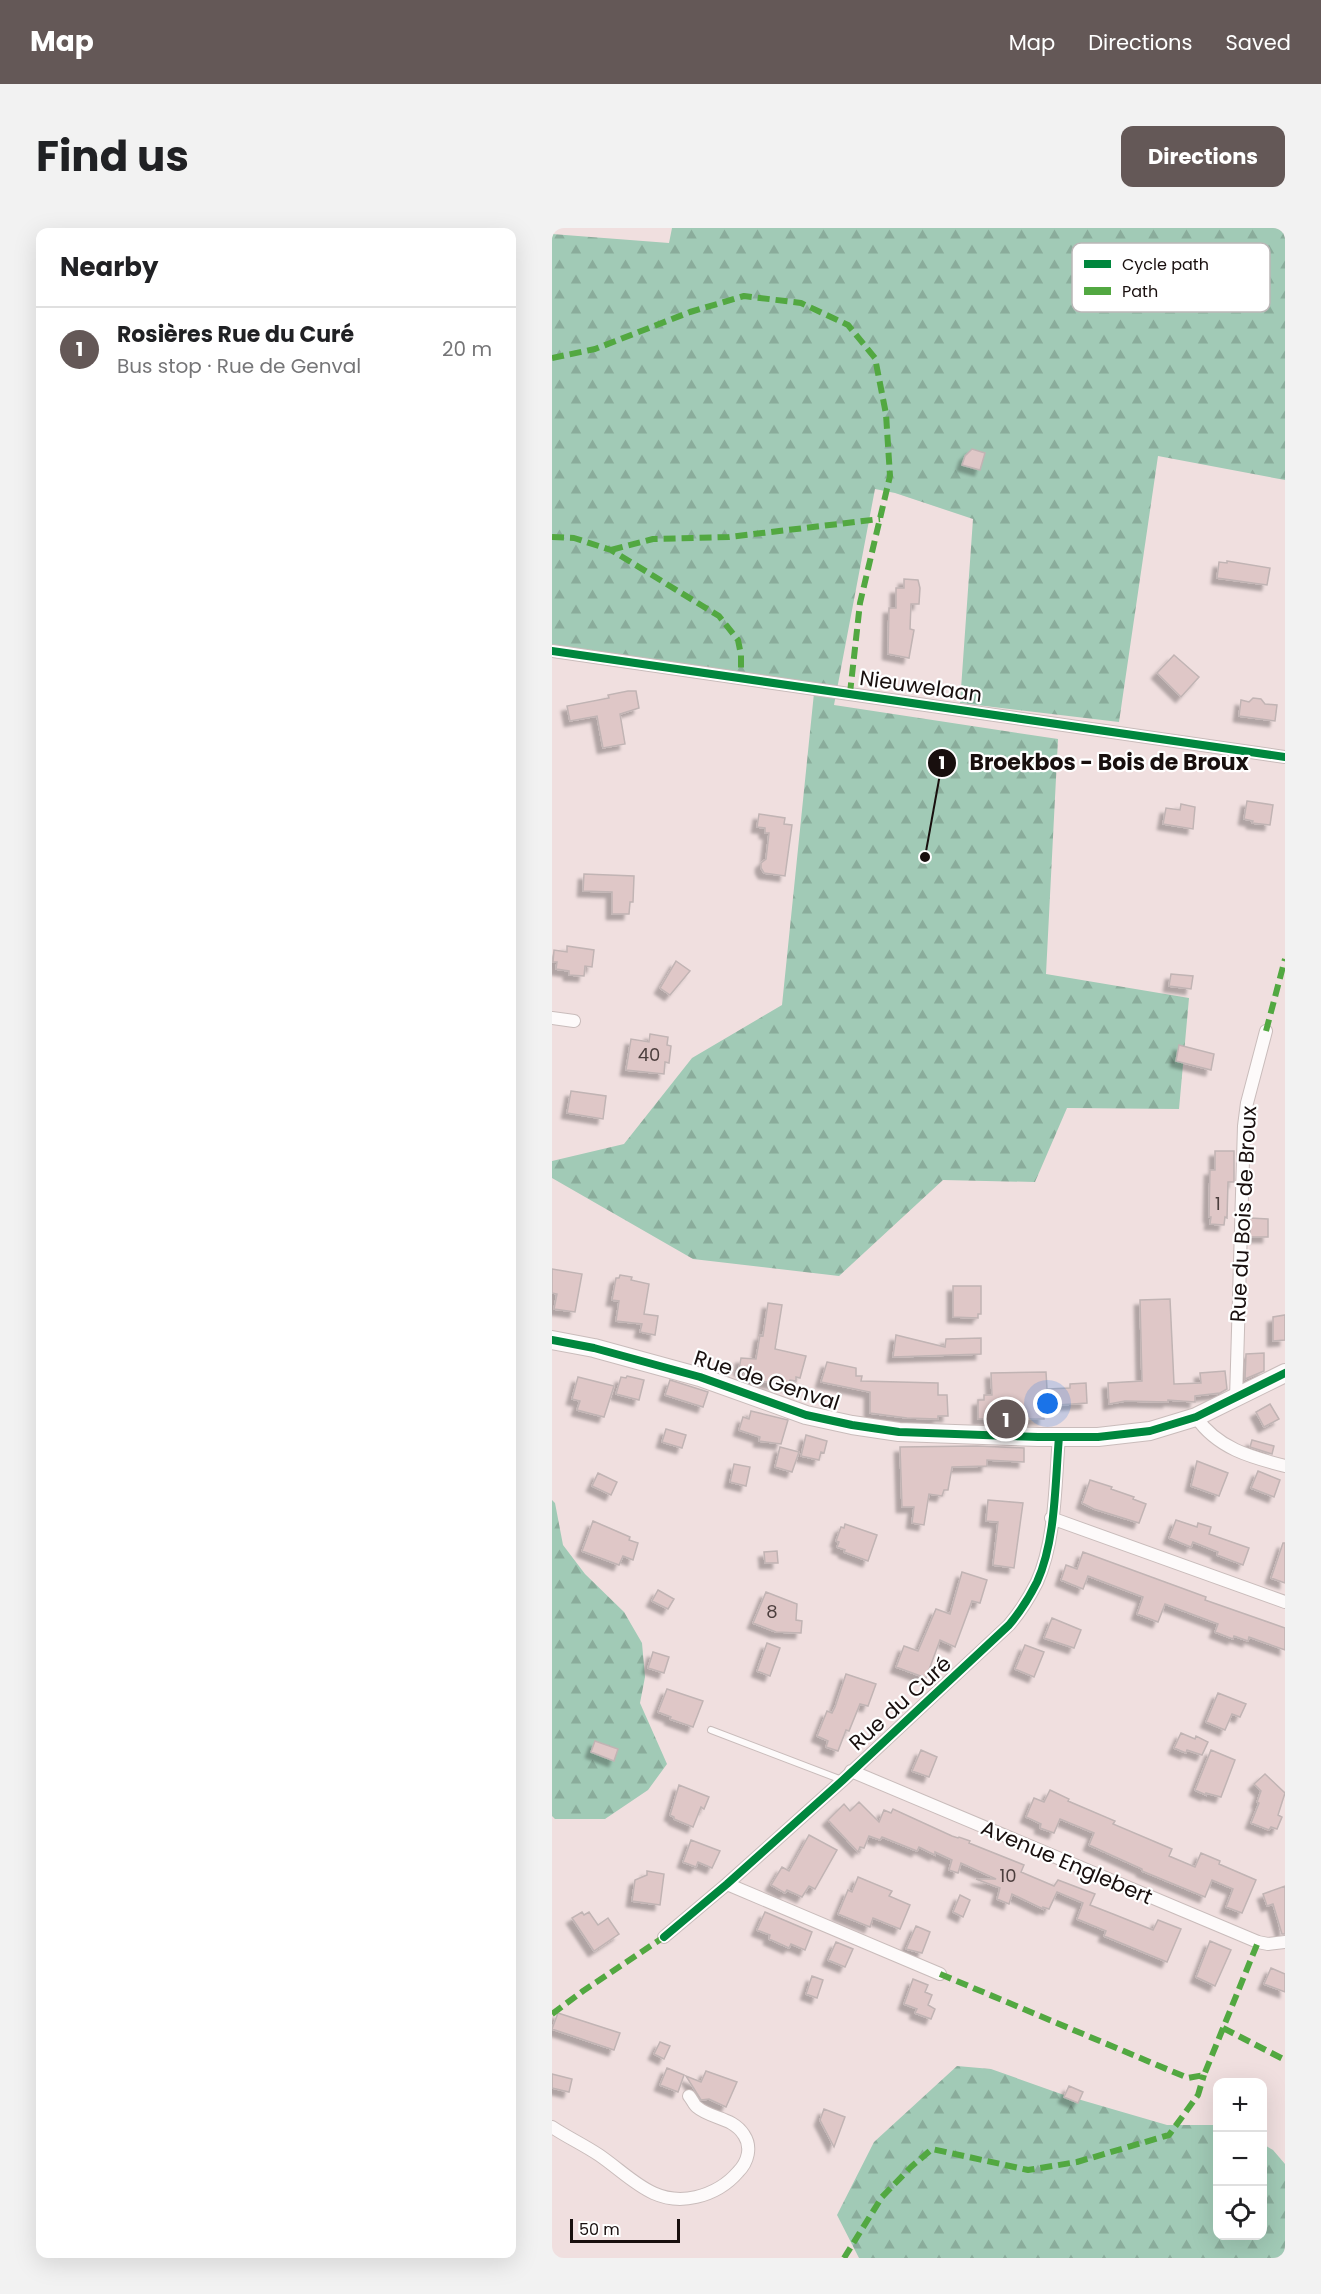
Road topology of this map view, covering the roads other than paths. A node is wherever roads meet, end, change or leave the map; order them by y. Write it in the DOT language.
graph roads {
  1 [pos="552,651"];
  2 [pos="1285,757"];
  3 [pos="552,1018"];
  4 [pos="574,1021"];
  5 [pos="1266,1031"];
  6 [pos="552,1340"];
  7 [pos="1285,1372"];
  8 [pos="1236,1399"];
  9 [pos="1196,1417"];
  10 [pos="1059,1437"];
  11 [pos="1285,1466"];
  12 [pos="1051,1518"];
  13 [pos="1285,1602"];
  14 [pos="711,1730"];
  15 [pos="847,1776"];
  16 [pos="727,1884"];
  17 [pos="664,1937"];
  18 [pos="1285,1942"];
  19 [pos="940,1974"];
  20 [pos="689,2096"];
  21 [pos="552,2127"];
  1 -- 2 [label="street, Nieuwelaan"];
  3 -- 4 [label="street"];
  5 -- 8 [label="street, Rue du Bois de Broux"];
  6 -- 10 [label="street, Rue de Genval"];
  7 -- 8 [label="street, Rue de Genval"];
  8 -- 9 [label="street, Rue de Genval"];
  9 -- 10 [label="street, Rue de Genval"];
  9 -- 11 [label="street"];
  10 -- 12 [label="street, Rue du Curé"];
  12 -- 13 [label="street"];
  12 -- 15 [label="street, Rue du Curé"];
  14 -- 15 [label="lane"];
  15 -- 16 [label="street, Rue du Curé"];
  15 -- 18 [label="street, Avenue Englebert"];
  16 -- 17 [label="street, Rue du Curé"];
  16 -- 19 [label="street"];
  20 -- 21 [label="street"];
}
